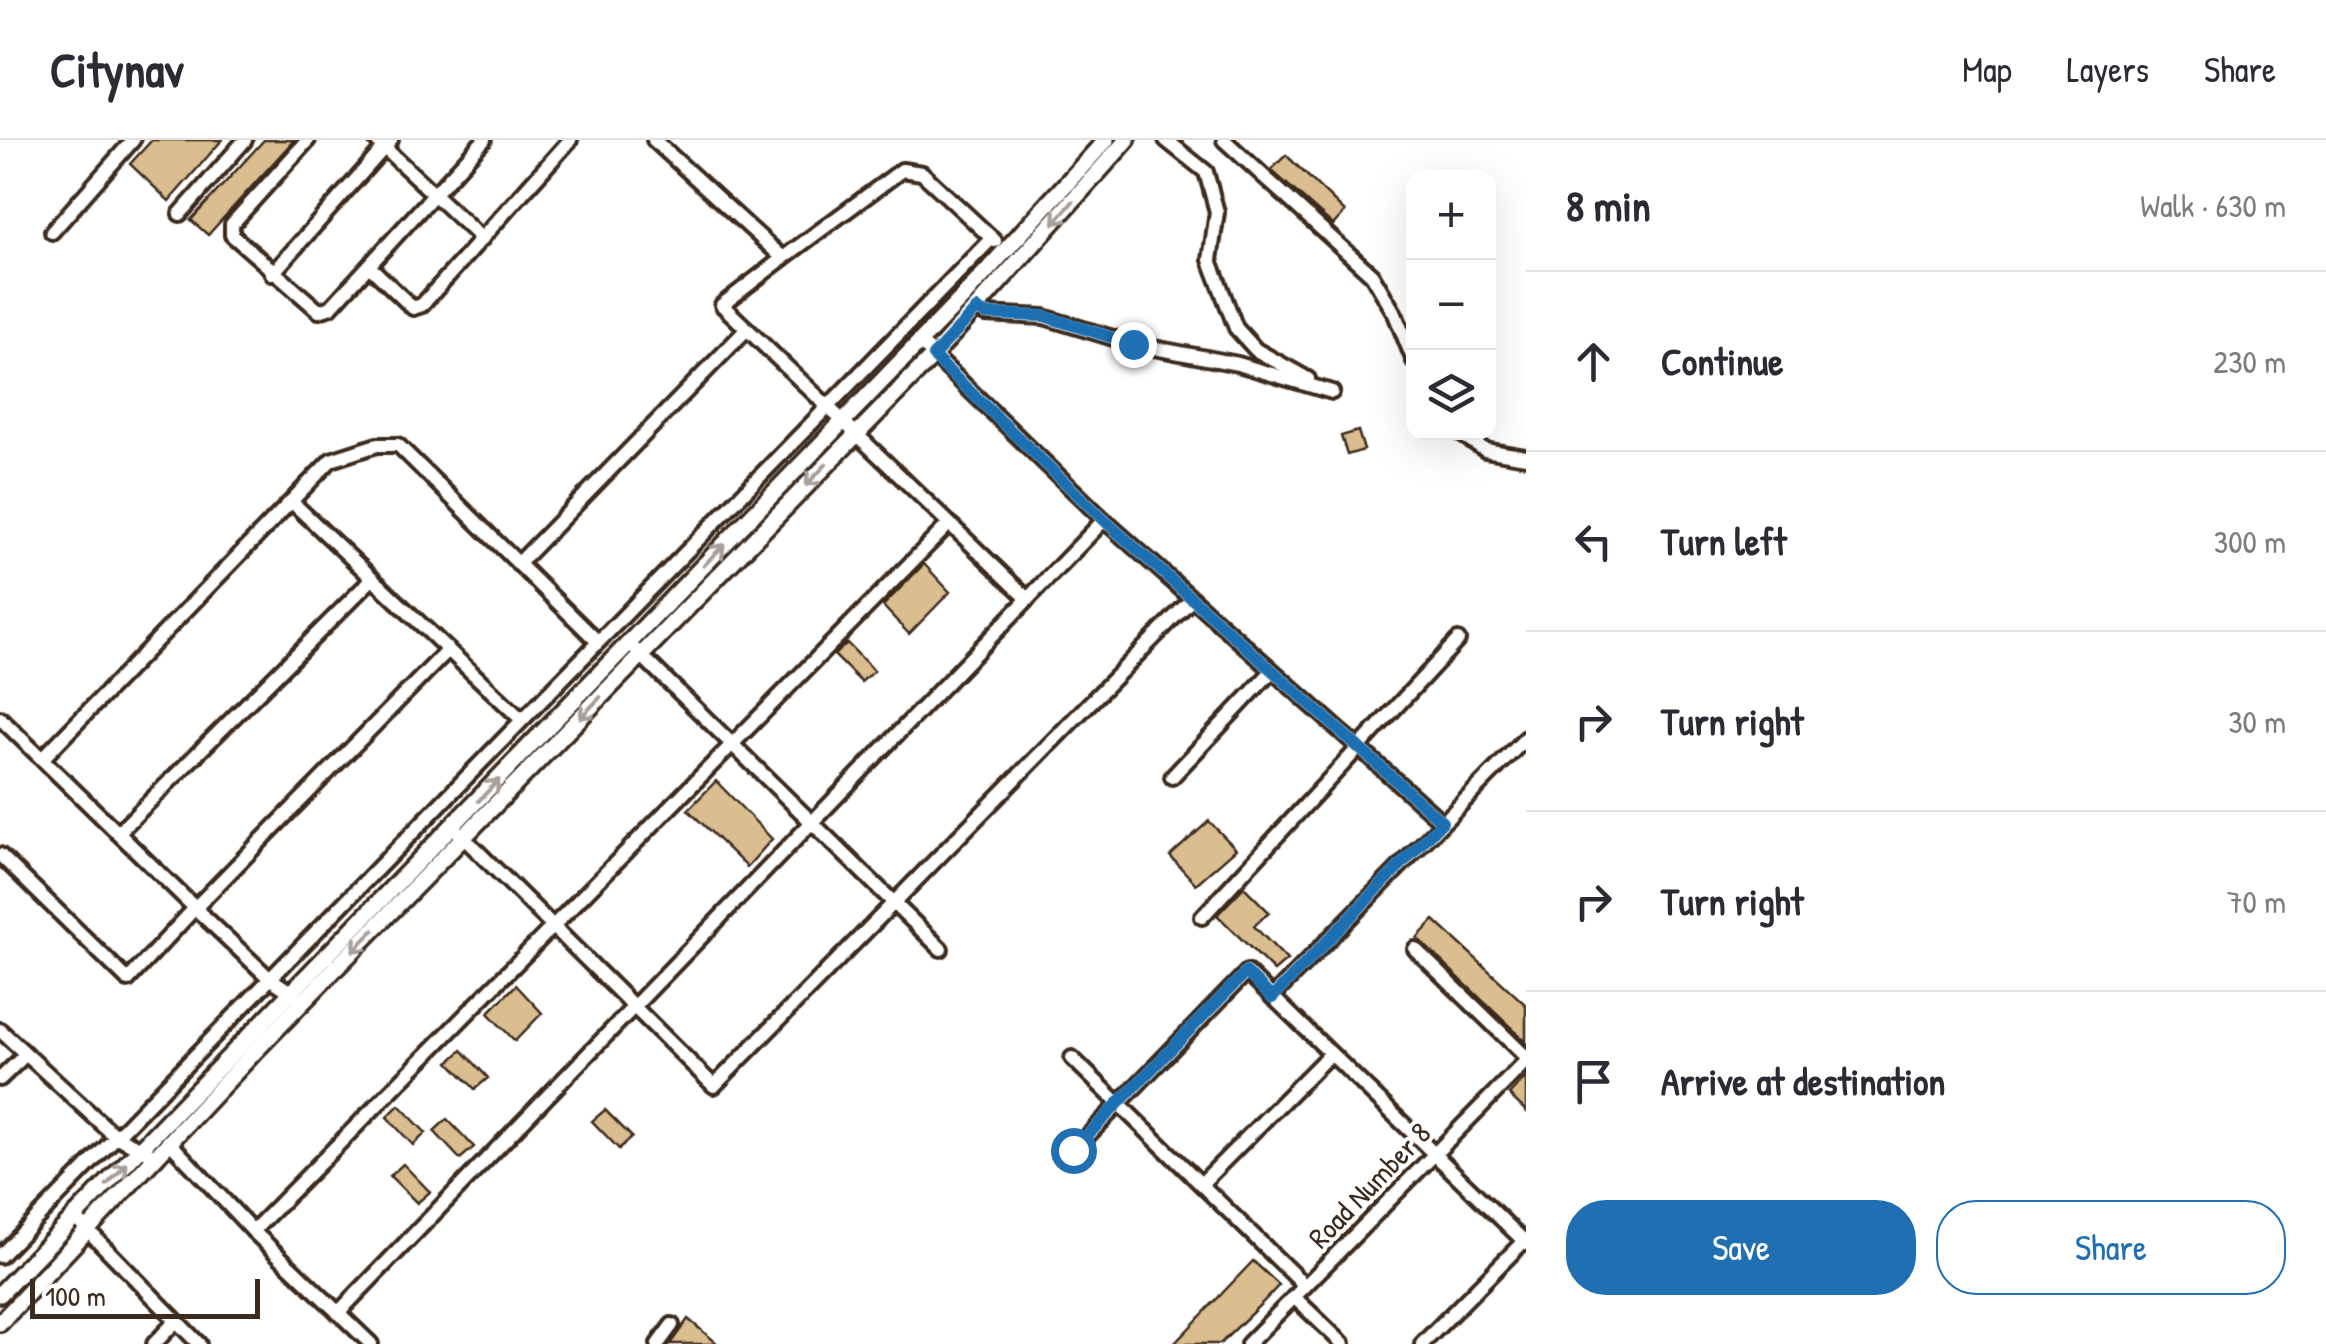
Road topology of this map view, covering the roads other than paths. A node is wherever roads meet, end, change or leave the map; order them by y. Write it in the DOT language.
graph roads {
  1 [pos="134,140"];
  2 [pos="245,140"];
  3 [pos="308,140"];
  4 [pos="484,140"];
  5 [pos="570,140"];
  6 [pos="654,140"];
  7 [pos="1106,140"];
  8 [pos="1127,140"];
  9 [pos="1166,140"];
  10 [pos="1224,140"];
  11 [pos="384,143"];
  12 [pos="435,194"];
  13 [pos="180,214"];
  14 [pos="52,232"];
  15 [pos="482,238"];
  16 [pos="992,238"];
  17 [pos="1006,251"];
  18 [pos="783,258"];
  19 [pos="369,266"];
  20 [pos="272,274"];
  21 [pos="964,298"];
  22 [pos="977,309"];
  23 [pos="747,329"];
  24 [pos="920,342"];
  25 [pos="1410,350"];
  26 [pos="933,356"];
  27 [pos="826,405"];
  28 [pos="843,421"];
  29 [pos="855,436"];
  30 [pos="1470,440"];
  31 [pos="1526,457"];
  32 [pos="293,504"];
  33 [pos="1104,520"];
  34 [pos="948,525"];
  35 [pos="518,564"];
  36 [pos="372,579"];
  37 [pos="1028,598"];
  38 [pos="1192,599"];
  39 [pos="1458,640"];
  40 [pos="596,641"];
  41 [pos="635,649"];
  42 [pos="448,650"];
  43 [pos="1272,671"];
  44 [pos="0,718"];
  45 [pos="521,719"];
  46 [pos="1526,738"];
  47 [pos="732,744"];
  48 [pos="1360,749"];
  49 [pos="42,759"];
  50 [pos="1172,777"];
  51 [pos="812,822"];
  52 [pos="1442,822"];
  53 [pos="118,833"];
  54 [pos="458,833"];
  55 [pos="0,855"];
  56 [pos="894,903"];
  57 [pos="196,908"];
  58 [pos="1202,917"];
  59 [pos="552,928"];
  60 [pos="940,949"];
  61 [pos="1415,949"];
  62 [pos="268,977"];
  63 [pos="298,997"];
  64 [pos="1272,998"];
  65 [pos="633,1008"];
  66 [pos="0,1030"];
  67 [pos="25,1054"];
  68 [pos="1330,1054"];
  69 [pos="1072,1058"];
  70 [pos="1526,1059"];
  71 [pos="0,1080"];
  72 [pos="1119,1104"];
  73 [pos="115,1136"];
  74 [pos="170,1143"];
  75 [pos="142,1148"];
  76 [pos="1073,1150"];
  77 [pos="1434,1154"];
  78 [pos="157,1157"];
  79 [pos="1201,1184"];
  80 [pos="75,1217"];
  81 [pos="89,1230"];
  82 [pos="253,1232"];
  83 [pos="1525,1241"];
  84 [pos="0,1256"];
  85 [pos="1305,1286"];
  86 [pos="0,1294"];
  87 [pos="1294,1297"];
  88 [pos="338,1313"];
  89 [pos="0,1322"];
  90 [pos="176,1322"];
  91 [pos="672,1325"];
  92 [pos="154,1344"];
  93 [pos="199,1344"];
  94 [pos="371,1344"];
  95 [pos="658,1344"];
  96 [pos="1248,1344"];
  97 [pos="1343,1344"];
  98 [pos="1422,1344"];
  1 -- 14 [label="street"];
  2 -- 13 [label="street"];
  3 -- 20 [label="street"];
  4 -- 12 [label="street"];
  5 -- 15 [label="street"];
  6 -- 18 [label="street"];
  7 -- 17 [label="street"];
  8 -- 22 [label="street, one-way"];
  9 -- 22 [label="street"];
  10 -- 25 [label="street"];
  11 -- 12 [label="street"];
  11 -- 20 [label="street"];
  12 -- 15 [label="street"];
  12 -- 19 [label="street"];
  15 -- 19 [label="street"];
  16 -- 17 [label="street"];
  16 -- 18 [label="street"];
  16 -- 27 [label="street"];
  17 -- 21 [label="street"];
  18 -- 23 [label="street"];
  19 -- 20 [label="street"];
  21 -- 22 [label="street"];
  21 -- 24 [label="street"];
  22 -- 26 [label="street"];
  23 -- 27 [label="street"];
  23 -- 35 [label="street"];
  24 -- 26 [label="street"];
  24 -- 28 [label="street"];
  26 -- 29 [label="street"];
  26 -- 33 [label="street"];
  27 -- 28 [label="street"];
  27 -- 40 [label="street"];
  28 -- 29 [label="street"];
  41 -- 28 [label="street, one-way"];
  29 -- 34 [label="street"];
  29 -- 41 [label="street, one-way"];
  30 -- 31 [label="street"];
  32 -- 35 [label="street"];
  32 -- 36 [label="street"];
  32 -- 49 [label="street"];
  33 -- 37 [label="street"];
  33 -- 38 [label="street"];
  34 -- 37 [label="street"];
  34 -- 47 [label="street"];
  35 -- 40 [label="street"];
  36 -- 42 [label="street"];
  36 -- 53 [label="street"];
  37 -- 51 [label="street"];
  38 -- 43 [label="street"];
  38 -- 56 [label="street"];
  39 -- 48 [label="street"];
  40 -- 45 [label="street"];
  41 -- 47 [label="street"];
  41 -- 54 [label="street"];
  42 -- 45 [label="street"];
  42 -- 57 [label="street"];
  43 -- 48 [label="street"];
  43 -- 50 [label="street"];
  44 -- 49 [label="street"];
  45 -- 62 [label="street"];
  46 -- 52 [label="street"];
  47 -- 51 [label="street"];
  47 -- 59 [label="street"];
  48 -- 52 [label="street"];
  48 -- 58 [label="street"];
  49 -- 53 [label="street"];
  51 -- 56 [label="street"];
  51 -- 65 [label="street"];
  52 -- 64 [label="street"];
  53 -- 57 [label="street"];
  54 -- 59 [label="street"];
  54 -- 63 [label="street"];
  55 -- 57 [label="street"];
  56 -- 60 [label="street"];
  56 -- 65 [label="street"];
  57 -- 62 [label="street"];
  59 -- 65 [label="street"];
  59 -- 82 [label="street"];
  61 -- 70 [label="street"];
  62 -- 63 [label="street"];
  62 -- 73 [label="street"];
  63 -- 74 [label="street"];
  63 -- 75 [label="street"];
  64 -- 68 [label="street"];
  64 -- 72 [label="street"];
  65 -- 88 [label="street"];
  66 -- 67 [label="street"];
  67 -- 71 [label="street"];
  67 -- 73 [label="street"];
  68 -- 77 [label="street"];
  68 -- 79 [label="street"];
  69 -- 72 [label="street"];
  70 -- 77 [label="street, Road Number 8"];
  72 -- 76 [label="street"];
  72 -- 79 [label="street"];
  73 -- 75 [label="street"];
  73 -- 84 [label="street"];
  74 -- 78 [label="street"];
  74 -- 82 [label="street"];
  75 -- 78 [label="street"];
  80 -- 75 [label="street, one-way"];
  77 -- 83 [label="street"];
  77 -- 85 [label="street, Road Number 8"];
  78 -- 81 [label="street"];
  79 -- 85 [label="street"];
  80 -- 81 [label="street"];
  80 -- 86 [label="street"];
  81 -- 89 [label="street"];
  81 -- 90 [label="street"];
  82 -- 88 [label="street"];
  83 -- 98 [label="street"];
  85 -- 87 [label="street, Road Number 8"];
  87 -- 96 [label="street, Road Number 8"];
  87 -- 97 [label="street"];
  88 -- 94 [label="street"];
  90 -- 92 [label="street"];
  90 -- 93 [label="street"];
  91 -- 95 [label="street"];
}
